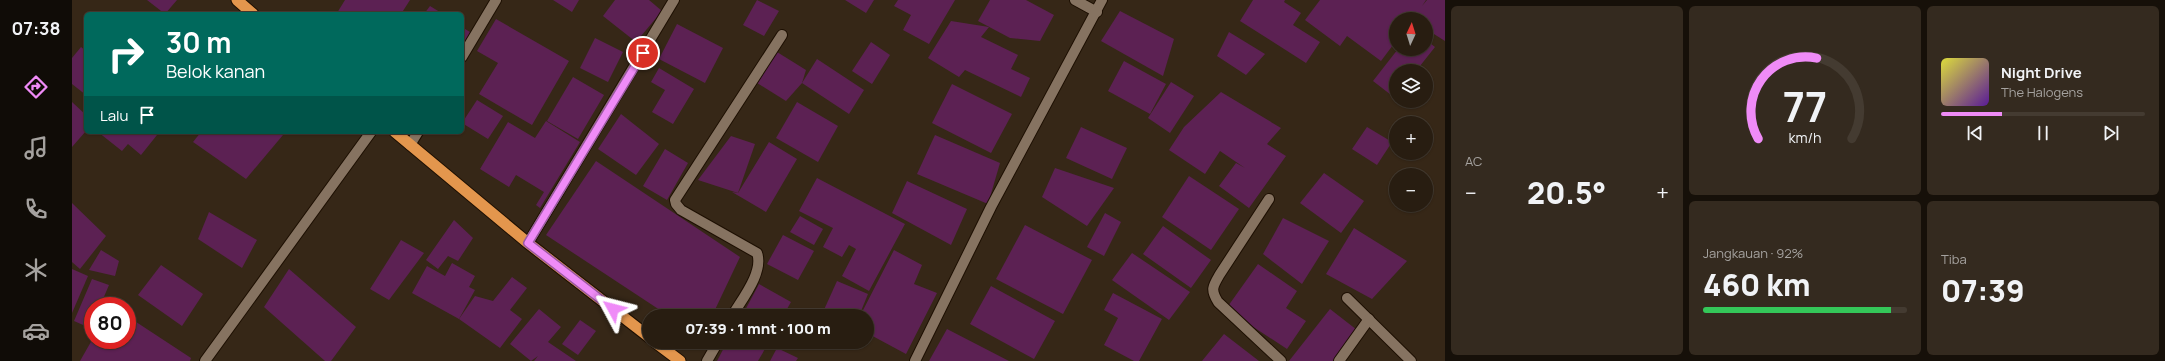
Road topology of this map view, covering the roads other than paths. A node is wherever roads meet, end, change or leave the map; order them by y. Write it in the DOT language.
graph roads {
  1 [pos="237,0"];
  2 [pos="496,0"];
  3 [pos="674,0"];
  4 [pos="1075,0"];
  5 [pos="1102,0"];
  6 [pos="251,12"];
  7 [pos="1097,12"];
  8 [pos="782,34"];
  9 [pos="464,55"];
  10 [pos="370,134"];
  11 [pos="397,134"];
  12 [pos="417,134"];
  13 [pos="410,145"];
  14 [pos="1270,199"];
  15 [pos="528,243"];
  16 [pos="1347,298"];
  17 [pos="736,309"];
  18 [pos="1369,319"];
  19 [pos="642,332"];
  20 [pos="664,349"];
  21 [pos="714,349"];
  22 [pos="205,361"];
  23 [pos="680,361"];
  24 [pos="707,361"];
  25 [pos="915,361"];
  26 [pos="1282,361"];
  27 [pos="1338,361"];
  28 [pos="1411,361"];
  1 -- 6 [label="highway"];
  2 -- 9 [label="street"];
  3 -- 15 [label="street"];
  4 -- 7 [label="street"];
  5 -- 7 [label="street"];
  7 -- 25 [label="street"];
  8 -- 17 [label="street"];
  10 -- 22 [label="street"];
  11 -- 13 [label="highway"];
  12 -- 13 [label="street"];
  13 -- 15 [label="highway"];
  14 -- 26 [label="street"];
  15 -- 19 [label="highway"];
  16 -- 18 [label="street"];
  18 -- 27 [label="street"];
  18 -- 28 [label="street"];
  20 -- 23 [label="highway"];
  21 -- 24 [label="street"];
}
